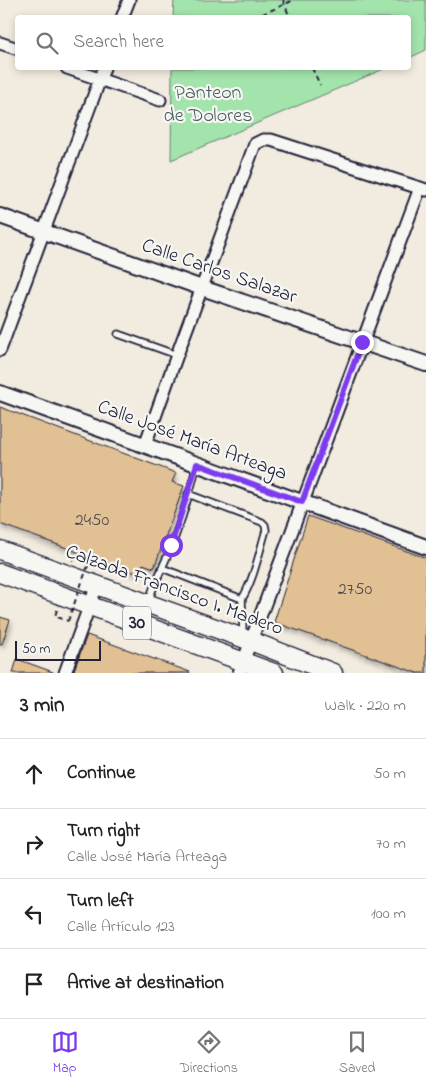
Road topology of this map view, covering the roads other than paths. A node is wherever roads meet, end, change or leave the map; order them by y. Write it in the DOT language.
graph roads {
  1 [pos="129,0"];
  2 [pos="123,15"];
  3 [pos="0,43"];
  4 [pos="15,48"];
  5 [pos="73,70"];
  6 [pos="103,70"];
  7 [pos="99,79"];
  8 [pos="160,100"];
  9 [pos="423,189"];
  10 [pos="0,216"];
  11 [pos="44,231"];
  12 [pos="202,288"];
  13 [pos="118,334"];
  14 [pos="362,342"];
  15 [pos="0,350"];
  16 [pos="177,355"];
  17 [pos="426,364"];
  18 [pos="0,392"];
  19 [pos="145,445"];
  20 [pos="197,464"];
  21 [pos="188,494"];
  22 [pos="302,502"];
  23 [pos="426,547"];
  24 [pos="0,550"];
  25 [pos="162,568"];
  26 [pos="0,573"];
  27 [pos="97,586"];
  28 [pos="242,599"];
  29 [pos="148,604"];
  30 [pos="89,606"];
  31 [pos="247,640"];
  32 [pos="241,667"];
  33 [pos="65,673"];
  34 [pos="274,673"];
  35 [pos="333,673"];
  1 -- 2 [label="street"];
  3 -- 4 [label="street"];
  5 -- 7 [label="street"];
  6 -- 7 [label="street"];
  7 -- 8 [label="street"];
  7 -- 11 [label="street"];
  9 -- 12 [label="street"];
  9 -- 14 [label="street"];
  10 -- 11 [label="street, Calle Carlos Salazar"];
  11 -- 12 [label="street, Calle Carlos Salazar"];
  11 -- 15 [label="street"];
  12 -- 14 [label="street, Calle Carlos Salazar"];
  12 -- 16 [label="street"];
  13 -- 16 [label="lane"];
  14 -- 17 [label="street, Calle Carlos Salazar"];
  14 -- 22 [label="street"];
  16 -- 19 [label="street"];
  18 -- 19 [label="street, Calle José María Arteaga"];
  19 -- 20 [label="street, Calle José María Arteaga"];
  20 -- 21 [label="lane"];
  20 -- 22 [label="street, Calle José María Arteaga"];
  21 -- 25 [label="lane"];
  21 -- 28 [label="lane"];
  22 -- 23 [label="street, Calle José María Arteaga"];
  22 -- 31 [label="street"];
  24 -- 27 [label="main road, Calzada Francisco I. Madero / 30"];
  25 -- 28 [label="lane"];
  25 -- 29 [label="lane"];
  26 -- 30 [label="main road, 30"];
  27 -- 29 [label="main road, Calzada Francisco I. Madero / 30"];
  27 -- 30 [label="street"];
  28 -- 31 [label="lane"];
  29 -- 31 [label="main road, Calzada Francisco I. Madero / 30"];
  30 -- 32 [label="main road, 30"];
  30 -- 33 [label="street"];
  31 -- 32 [label="street"];
  31 -- 35 [label="main road, Calzada Francisco I. Madero / 30"];
  32 -- 34 [label="main road, 30"];
}
